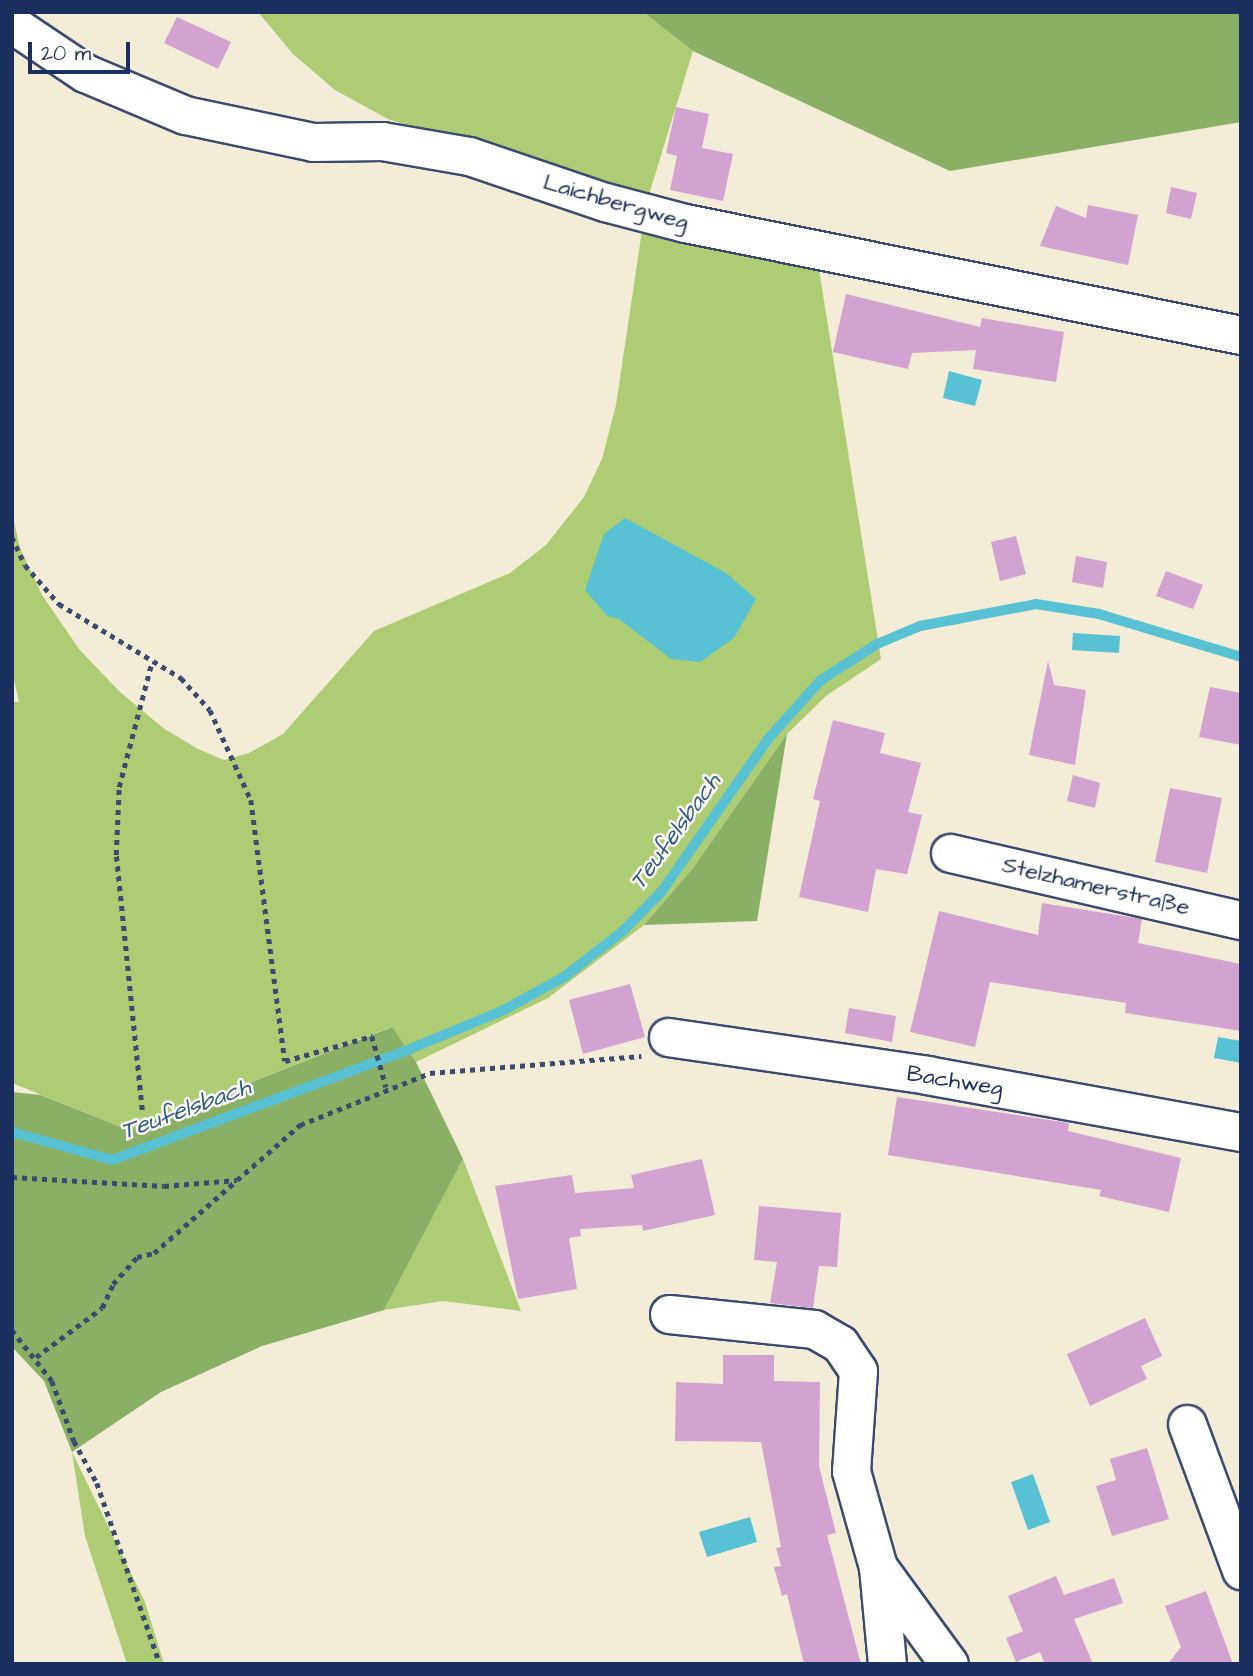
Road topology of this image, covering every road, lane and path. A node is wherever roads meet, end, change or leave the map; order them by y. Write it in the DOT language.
graph roads {
  1 [pos="12,24"];
  2 [pos="1241,335"];
  3 [pos="12,537"];
  4 [pos="152,661"];
  5 [pos="950,853"];
  6 [pos="1241,920"];
  7 [pos="668,1037"];
  8 [pos="386,1087"];
  9 [pos="142,1110"];
  10 [pos="1241,1132"];
  11 [pos="12,1177"];
  12 [pos="237,1180"];
  13 [pos="669,1314"];
  14 [pos="12,1330"];
  15 [pos="36,1357"];
  16 [pos="1186,1424"];
  17 [pos="878,1567"];
  18 [pos="1241,1570"];
  19 [pos="160,1664"];
  20 [pos="887,1664"];
  21 [pos="949,1664"];
  1 -- 2 [label="street, Laichbergweg"];
  3 -- 4 [label="path"];
  4 -- 8 [label="path"];
  4 -- 9 [label="path"];
  5 -- 6 [label="street, Stelzhamerstraße"];
  7 -- 8 [label="path"];
  7 -- 10 [label="street, Bachweg"];
  8 -- 12 [label="path"];
  11 -- 12 [label="path"];
  12 -- 15 [label="path"];
  13 -- 17 [label="street"];
  14 -- 15 [label="path"];
  15 -- 19 [label="path"];
  16 -- 18 [label="street"];
  17 -- 20 [label="street"];
  17 -- 21 [label="street"];
}
